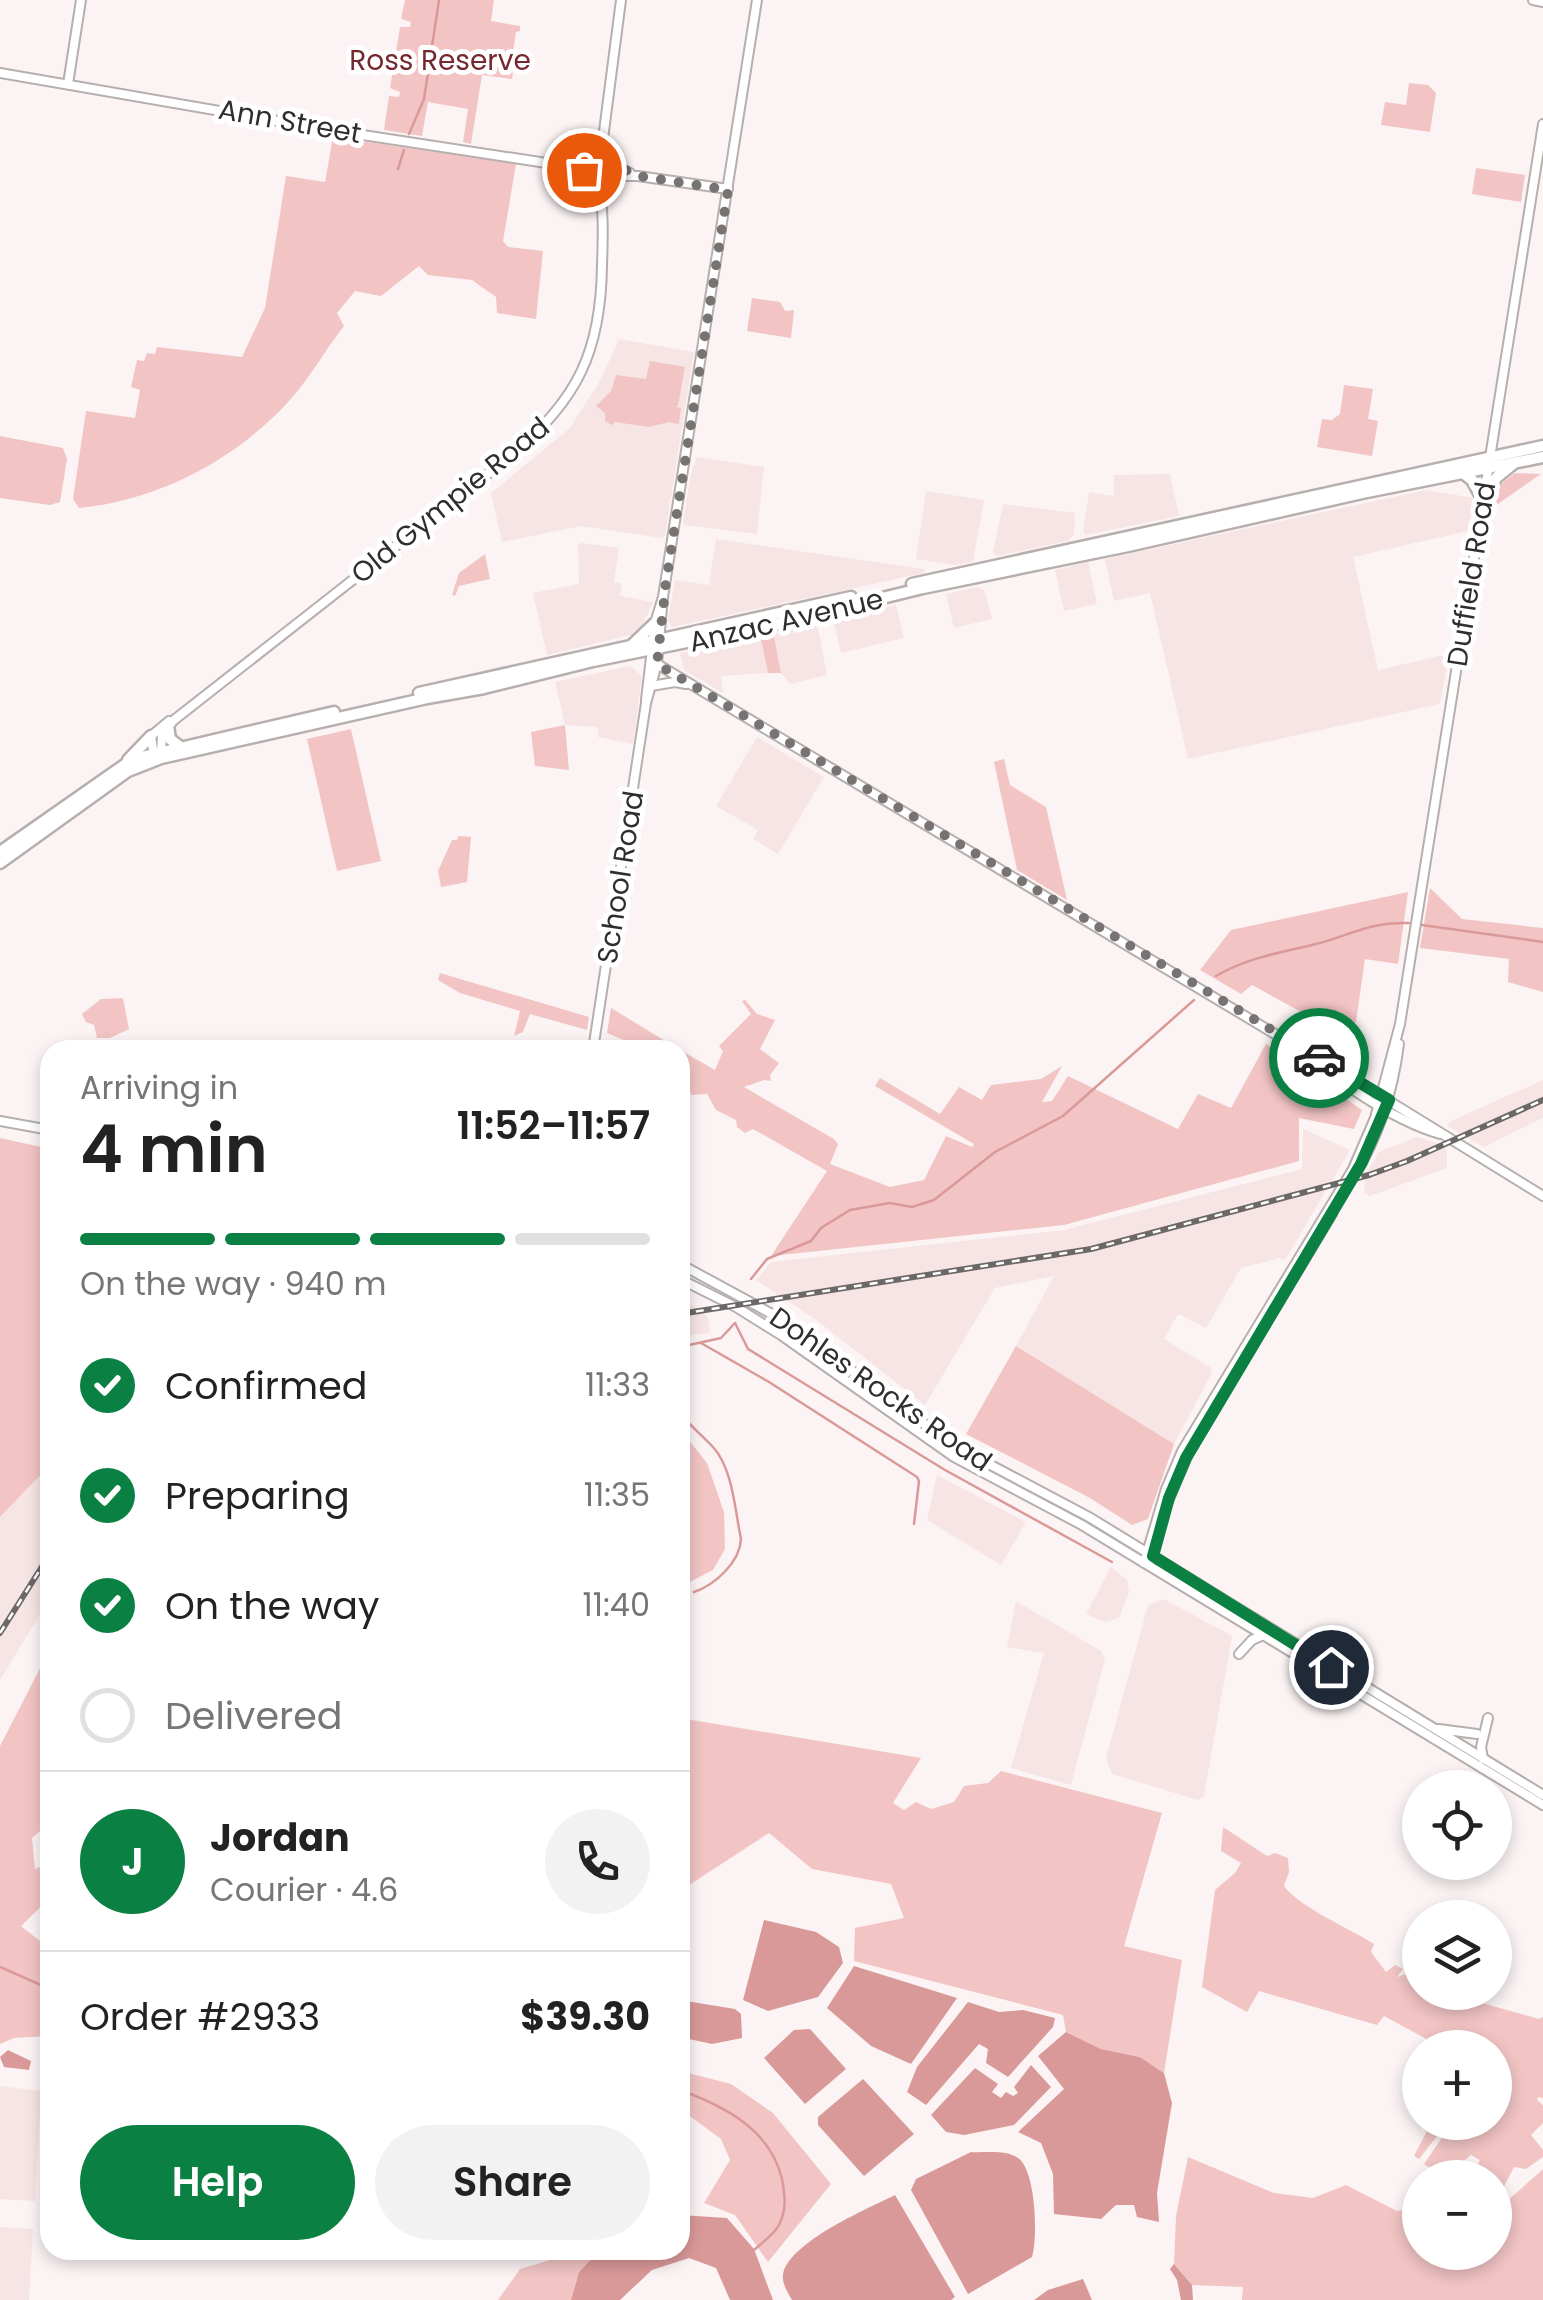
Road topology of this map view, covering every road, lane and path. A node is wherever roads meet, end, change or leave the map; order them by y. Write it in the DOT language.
graph roads {
  1 [pos="82,0"];
  2 [pos="621,0"];
  3 [pos="757,0"];
  4 [pos="1533,0"];
  5 [pos="1543,2"];
  6 [pos="0,72"];
  7 [pos="68,84"];
  8 [pos="1543,124"];
  9 [pos="605,164"];
  10 [pos="580,168"];
  11 [pos="638,176"];
  12 [pos="596,177"];
  13 [pos="611,178"];
  14 [pos="728,190"];
  15 [pos="603,208"];
  16 [pos="1543,446"];
  17 [pos="1543,457"];
  18 [pos="1488,463"];
  19 [pos="1514,463"];
  20 [pos="1463,474"];
  21 [pos="1482,498"];
  22 [pos="658,623"];
  23 [pos="678,635"];
  24 [pos="633,645"];
  25 [pos="655,645"];
  26 [pos="657,664"];
  27 [pos="680,677"];
  28 [pos="650,684"];
  29 [pos="692,684"];
  30 [pos="171,723"];
  31 [pos="297,724"];
  32 [pos="151,736"];
  33 [pos="179,746"];
  34 [pos="157,755"];
  35 [pos="128,761"];
  36 [pos="0,852"];
  37 [pos="0,863"];
  38 [pos="595,1040"];
  39 [pos="1384,1102"];
  40 [pos="0,1122"];
  41 [pos="40,1128"];
  42 [pos="1543,1196"];
  43 [pos="690,1269"];
  44 [pos="690,1284"];
  45 [pos="1150,1554"];
  46 [pos="1147,1565"];
  47 [pos="1263,1635"];
  48 [pos="1239,1654"];
  49 [pos="1488,1718"];
  50 [pos="1430,1727"];
  51 [pos="1478,1734"];
  52 [pos="1483,1759"];
  53 [pos="1543,1796"];
  54 [pos="1543,1805"];
  1 -- 7 [label="street"];
  2 -- 9 [label="street"];
  3 -- 14 [label="street, School Road"];
  4 -- 5 [label="street"];
  6 -- 7 [label="street, Ann Street"];
  7 -- 10 [label="street, Ann Street"];
  8 -- 18 [label="street, Duffield Road"];
  9 -- 10 [label="street, Ann Street"];
  9 -- 11 [label="street"];
  9 -- 12 [label="street, Old Gympie Road"];
  9 -- 13 [label="street, Old Gympie Road"];
  10 -- 12 [label="street, Ann Street"];
  11 -- 13 [label="street"];
  11 -- 14 [label="street"];
  12 -- 13 [label="street"];
  12 -- 15 [label="street, Old Gympie Road"];
  13 -- 15 [label="street, Old Gympie Road"];
  14 -- 22 [label="street, School Road"];
  15 -- 30 [label="street, Old Gympie Road"];
  16 -- 18 [label="highway, Anzac Avenue"];
  17 -- 19 [label="highway, Anzac Avenue"];
  18 -- 19 [label="highway, Anzac Avenue"];
  18 -- 20 [label="highway, Anzac Avenue"];
  18 -- 21 [label="street, Duffield Road"];
  18 -- 23 [label="highway, Anzac Avenue"];
  19 -- 21 [label="highway"];
  20 -- 21 [label="highway"];
  20 -- 25 [label="highway, Anzac Avenue"];
  21 -- 39 [label="street, Duffield Road"];
  22 -- 23 [label="highway"];
  22 -- 24 [label="highway"];
  22 -- 25 [label="street, School Road"];
  23 -- 25 [label="highway, Anzac Avenue"];
  24 -- 25 [label="highway, Anzac Avenue"];
  24 -- 31 [label="highway, Anzac Avenue"];
  25 -- 26 [label="street, School Road"];
  25 -- 28 [label="street, School Road"];
  25 -- 31 [label="highway, Anzac Avenue"];
  26 -- 27 [label="street"];
  26 -- 28 [label="street, School Road"];
  27 -- 28 [label="street"];
  27 -- 29 [label="street"];
  28 -- 29 [label="street"];
  28 -- 38 [label="street, School Road"];
  29 -- 39 [label="street"];
  30 -- 32 [label="street, Old Gympie Road"];
  30 -- 33 [label="highway"];
  30 -- 34 [label="street"];
  31 -- 33 [label="highway, Anzac Avenue"];
  31 -- 34 [label="highway, Anzac Avenue"];
  32 -- 34 [label="street"];
  32 -- 35 [label="highway"];
  33 -- 34 [label="highway, Anzac Avenue"];
  34 -- 35 [label="highway, Anzac Avenue"];
  34 -- 37 [label="highway, Anzac Avenue"];
  35 -- 36 [label="highway, Anzac Avenue"];
  39 -- 42 [label="street"];
  39 -- 45 [label="street, Duffield Road"];
  40 -- 41 [label="street"];
  43 -- 45 [label="street, Dohles Rocks Road"];
  44 -- 46 [label="street, Dohles Rocks Road"];
  45 -- 46 [label="street, Duffield Road"];
  45 -- 50 [label="street, Dohles Rocks Road"];
  46 -- 47 [label="street, Dohles Rocks Road"];
  47 -- 48 [label="street"];
  47 -- 54 [label="street, Dohles Rocks Road"];
  49 -- 52 [label="street"];
  50 -- 51 [label="street"];
  50 -- 52 [label="street, Dohles Rocks Road"];
  52 -- 53 [label="street, Dohles Rocks Road"];
}
